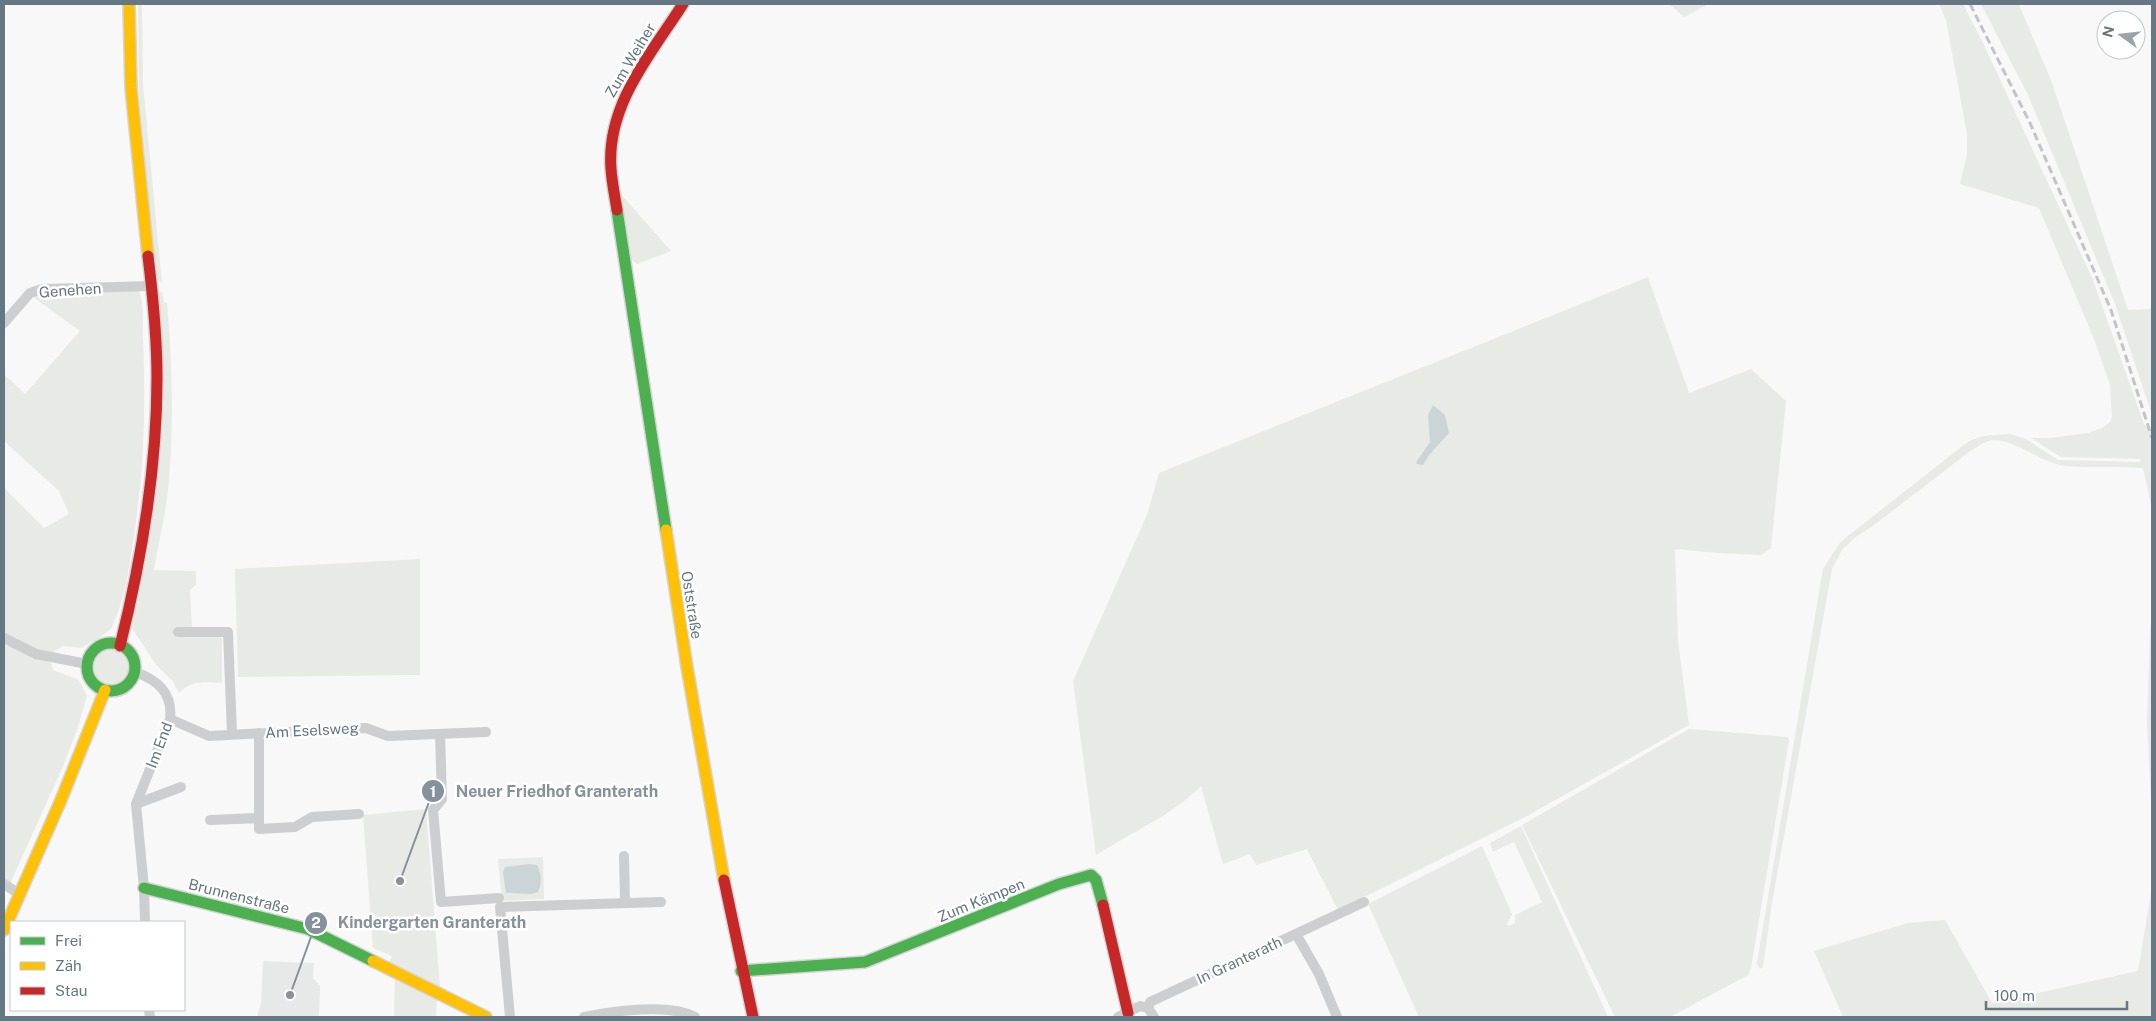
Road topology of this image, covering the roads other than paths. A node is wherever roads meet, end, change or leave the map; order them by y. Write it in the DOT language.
graph roads {
  1 [pos="129,4"];
  2 [pos="683,4"];
  3 [pos="614,195"];
  4 [pos="151,286"];
  5 [pos="4,323"];
  6 [pos="178,632"];
  7 [pos="4,638"];
  8 [pos="120,646"];
  9 [pos="87,664"];
  10 [pos="135,672"];
  11 [pos="105,690"];
  12 [pos="170,719"];
  13 [pos="486,732"];
  14 [pos="260,733"];
  15 [pos="232,734"];
  16 [pos="440,734"];
  17 [pos="181,787"];
  18 [pos="136,804"];
  19 [pos="359,814"];
  20 [pos="259,818"];
  21 [pos="210,820"];
  22 [pos="624,856"];
  23 [pos="4,884"];
  24 [pos="144,888"];
  25 [pos="19,894"];
  26 [pos="499,898"];
  27 [pos="625,902"];
  28 [pos="661,902"];
  29 [pos="1364,902"];
  30 [pos="145,921"];
  31 [pos="4,930"];
  32 [pos="1296,934"];
  33 [pos="741,971"];
  34 [pos="1151,1013"];
  35 [pos="1123,1015"];
  36 [pos="486,1017"];
  37 [pos="510,1017"];
  38 [pos="584,1017"];
  39 [pos="695,1017"];
  40 [pos="753,1017"];
  41 [pos="1337,1017"];
  1 -- 4 [label="street"];
  2 -- 3 [label="street, Zum Weiher"];
  3 -- 33 [label="street, Oststraße"];
  4 -- 5 [label="street, Genehen"];
  4 -- 8 [label="street"];
  6 -- 15 [label="street"];
  7 -- 9 [label="street"];
  8 -- 9 [label="street"];
  8 -- 10 [label="street"];
  9 -- 11 [label="street"];
  10 -- 11 [label="street"];
  10 -- 12 [label="street, Im End"];
  11 -- 25 [label="street"];
  12 -- 15 [label="street, Am Eselsweg"];
  12 -- 18 [label="street, Im End"];
  13 -- 16 [label="street, Am Eselsweg"];
  14 -- 15 [label="street, Am Eselsweg"];
  14 -- 16 [label="street, Am Eselsweg"];
  14 -- 20 [label="street"];
  16 -- 26 [label="street"];
  17 -- 18 [label="street"];
  18 -- 24 [label="street, Im End"];
  19 -- 20 [label="street"];
  20 -- 21 [label="street"];
  22 -- 27 [label="street"];
  23 -- 25 [label="street"];
  24 -- 30 [label="street, Im End"];
  24 -- 36 [label="street, Brunnenstraße"];
  25 -- 31 [label="street"];
  27 -- 28 [label="street"];
  27 -- 37 [label="street"];
  29 -- 32 [label="street, In Granterath"];
  32 -- 34 [label="street, In Granterath"];
  32 -- 41 [label="street"];
  33 -- 35 [label="street, Zum Kämpen"];
  33 -- 40 [label="street, Oststraße"];
  34 -- 35 [label="street, In Granterath"];
  38 -- 39 [label="street"];
}
